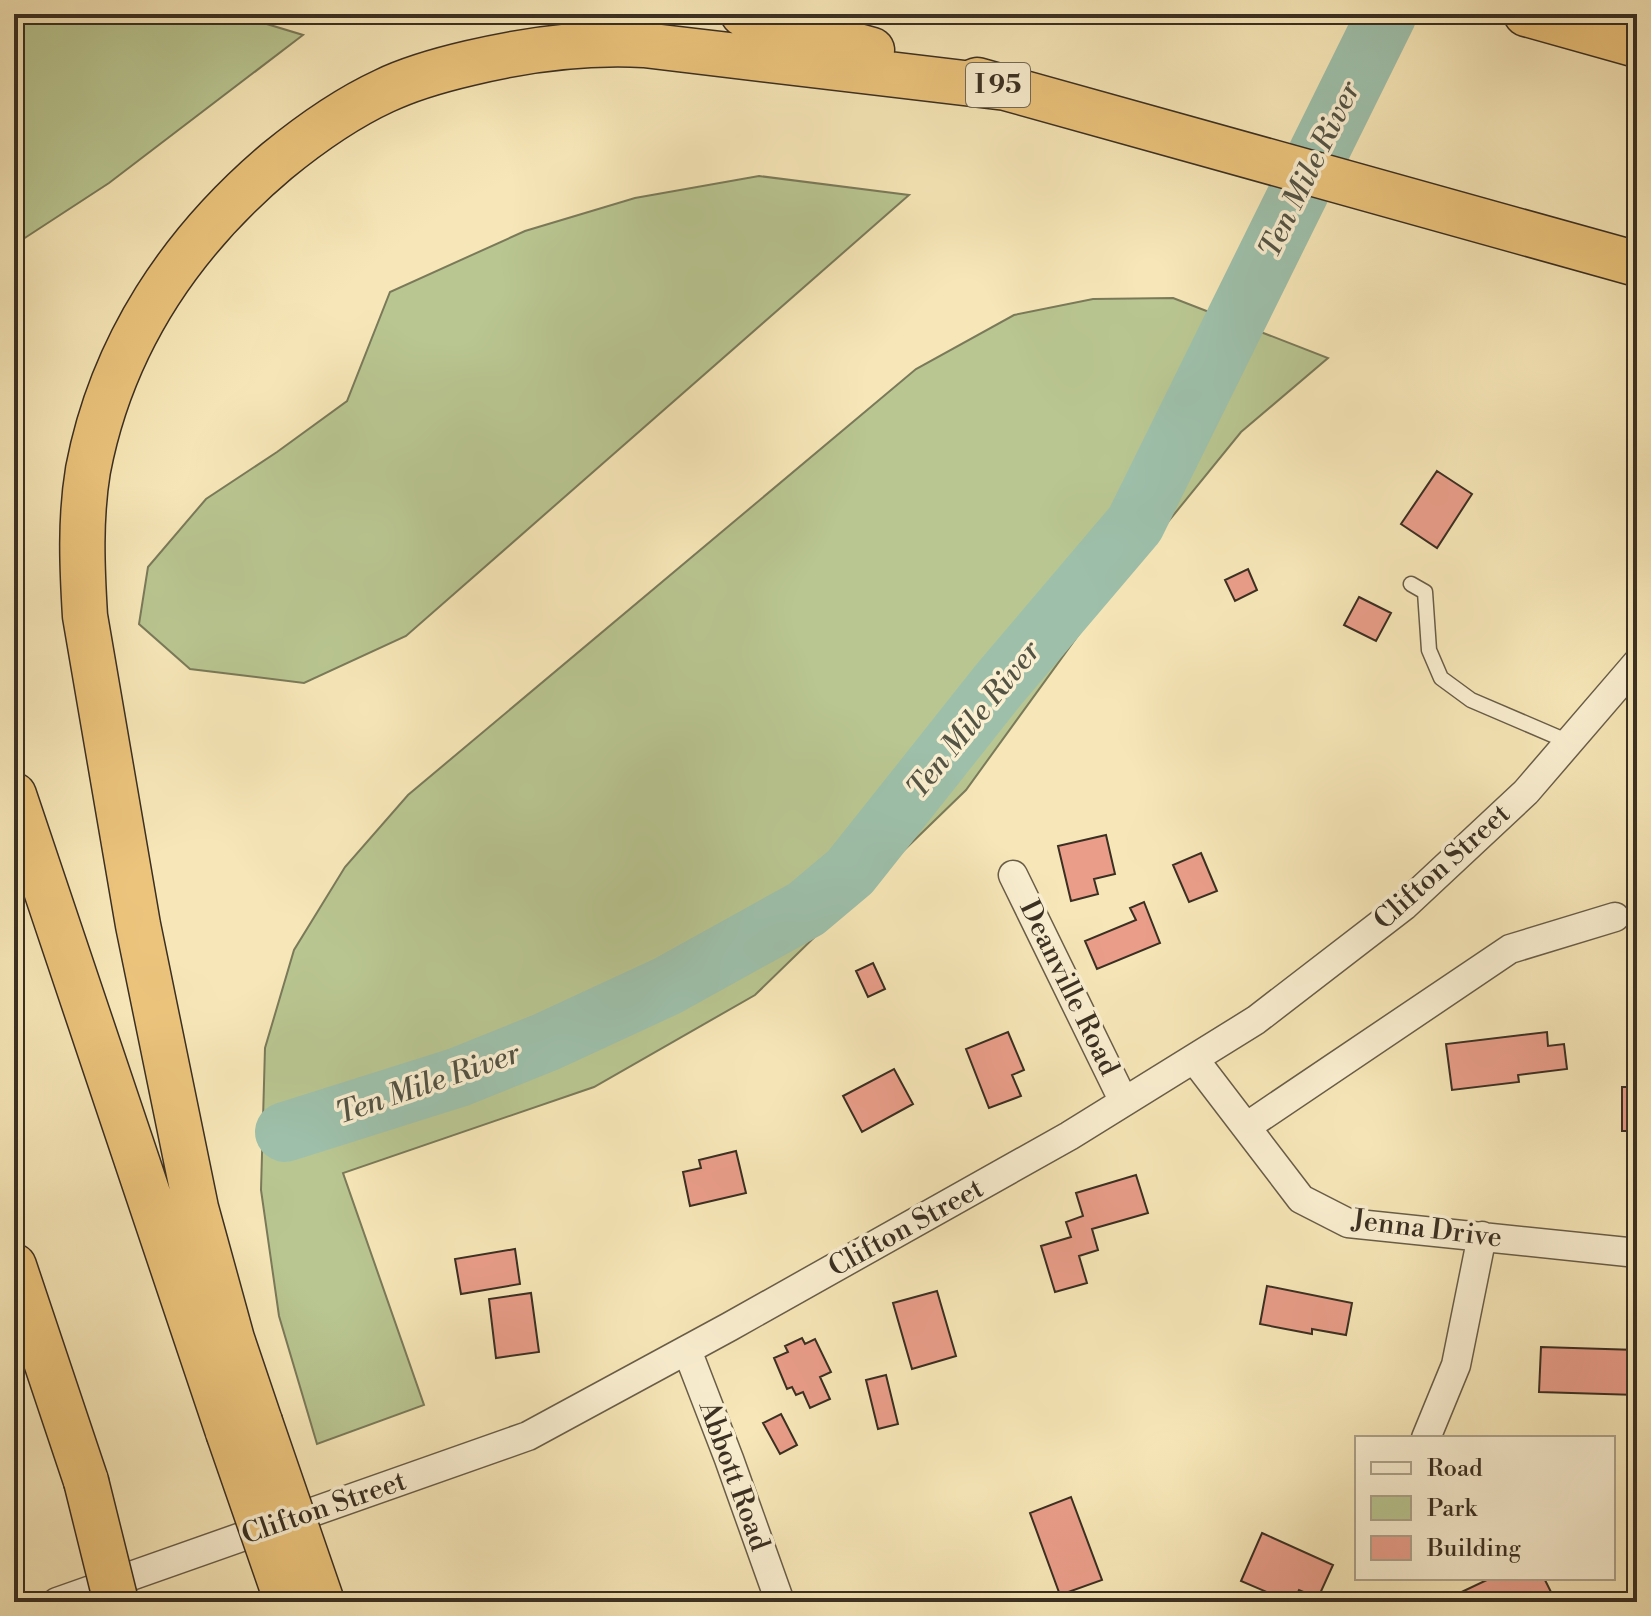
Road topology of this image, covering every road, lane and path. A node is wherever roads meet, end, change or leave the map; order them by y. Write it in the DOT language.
graph roads {
  1 [pos="743,14"];
  2 [pos="1526,14"];
  3 [pos="1637,45"];
  4 [pos="1006,88"];
  5 [pos="1637,264"];
  6 [pos="1411,584"];
  7 [pos="1637,663"];
  8 [pos="1569,742"];
  9 [pos="14,795"];
  10 [pos="1013,875"];
  11 [pos="1615,917"];
  12 [pos="1194,1059"];
  13 [pos="1124,1102"];
  14 [pos="1246,1127"];
  15 [pos="1482,1236"];
  16 [pos="1637,1253"];
  17 [pos="14,1266"];
  18 [pos="687,1350"];
  19 [pos="14,1364"];
  20 [pos="244,1427"];
  21 [pos="1427,1436"];
  22 [pos="72,1486"];
  23 [pos="57,1602"];
  24 [pos="104,1602"];
  25 [pos="116,1602"];
  26 [pos="287,1602"];
  27 [pos="322,1602"];
  28 [pos="780,1602"];
  1 -- 4 [label="highway, I 95"];
  2 -- 3 [label="highway"];
  4 -- 5 [label="highway, I 95"];
  4 -- 20 [label="highway"];
  6 -- 8 [label="lane"];
  7 -- 8 [label="street, Clifton Street"];
  8 -- 12 [label="street, Clifton Street"];
  9 -- 20 [label="highway"];
  10 -- 13 [label="street, Deanville Road"];
  11 -- 14 [label="street"];
  12 -- 13 [label="street, Clifton Street"];
  12 -- 14 [label="street, Jenna Drive"];
  13 -- 18 [label="street, Clifton Street"];
  14 -- 15 [label="street, Jenna Drive"];
  15 -- 16 [label="street, Jenna Drive"];
  15 -- 21 [label="street"];
  17 -- 22 [label="highway"];
  18 -- 23 [label="street, Clifton Street"];
  18 -- 28 [label="street, Abbott Road"];
  19 -- 22 [label="highway"];
  20 -- 26 [label="highway, bridge"];
  20 -- 27 [label="highway, bridge"];
  22 -- 24 [label="highway"];
  22 -- 25 [label="highway, bridge"];
}
